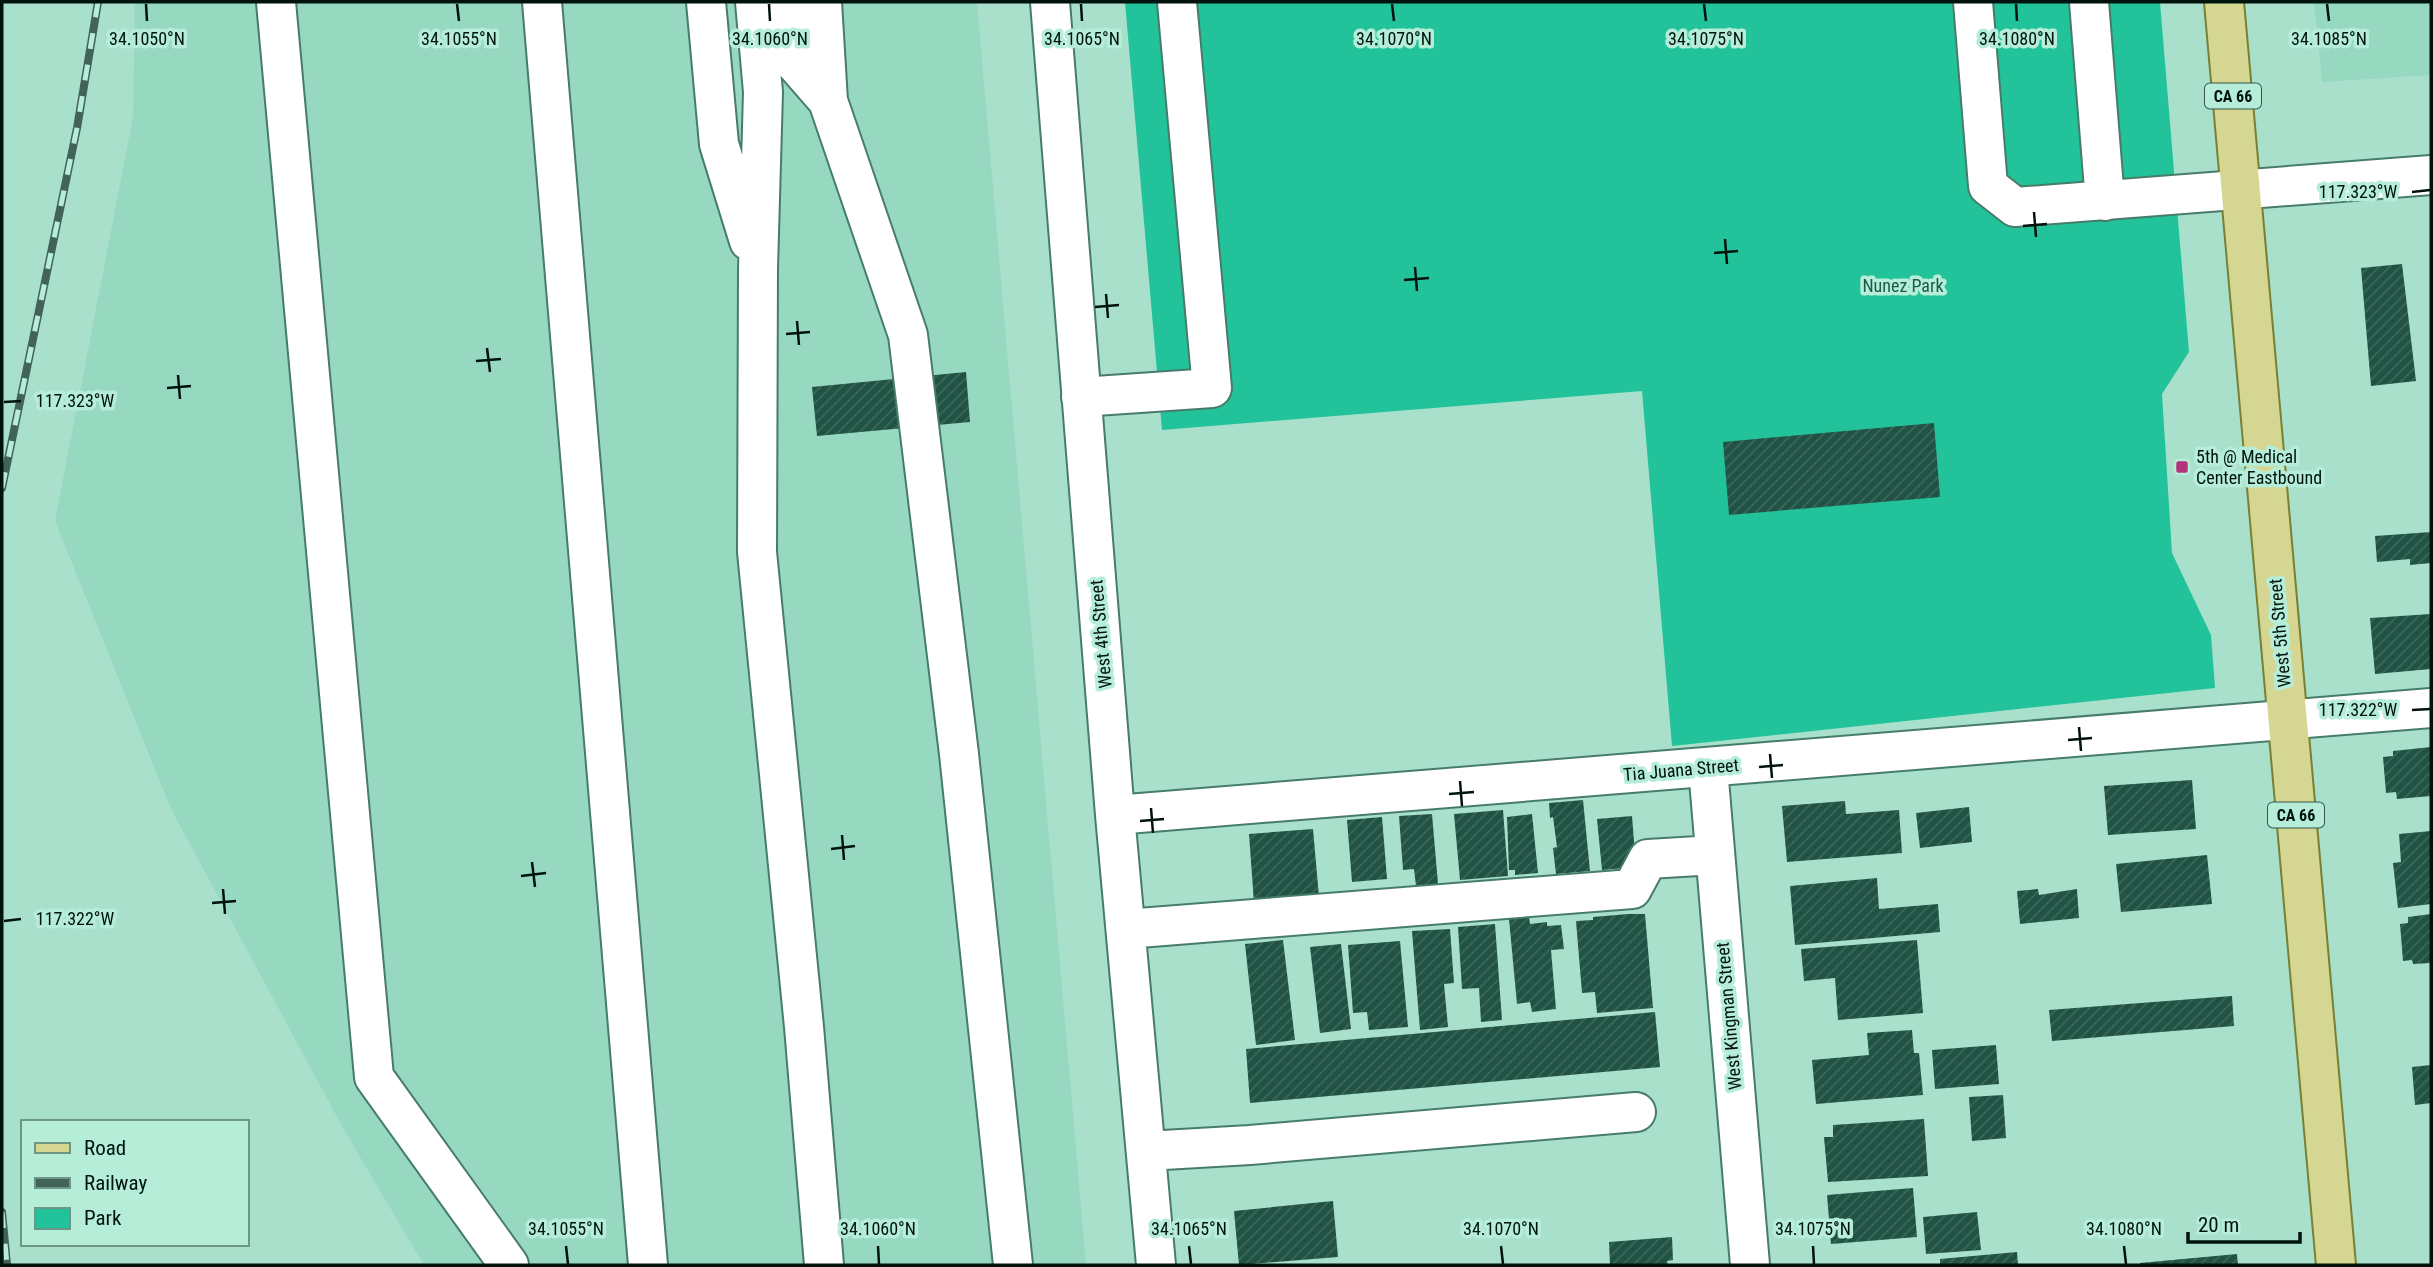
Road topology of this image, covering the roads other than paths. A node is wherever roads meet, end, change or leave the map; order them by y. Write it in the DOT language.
graph roads {
  1 [pos="276,2"];
  2 [pos="542,2"];
  3 [pos="706,2"];
  4 [pos="755,2"];
  5 [pos="788,2"];
  6 [pos="822,2"];
  7 [pos="1049,2"];
  8 [pos="1177,2"];
  9 [pos="1973,2"];
  10 [pos="2089,2"];
  11 [pos="2224,2"];
  12 [pos="828,100"];
  13 [pos="2431,175"];
  14 [pos="2241,191"];
  15 [pos="2105,201"];
  16 [pos="758,270"];
  17 [pos="1082,397"];
  18 [pos="2431,708"];
  19 [pos="2288,719"];
  20 [pos="1708,768"];
  21 [pos="1115,815"];
  22 [pos="1715,855"];
  23 [pos="1126,929"];
  24 [pos="1636,1112"];
  25 [pos="1146,1151"];
  26 [pos="509,1265"];
  27 [pos="648,1265"];
  28 [pos="824,1265"];
  29 [pos="1013,1265"];
  30 [pos="1156,1265"];
  31 [pos="1750,1265"];
  32 [pos="2336,1265"];
  1 -- 26 [label="street"];
  2 -- 27 [label="street"];
  3 -- 16 [label="street"];
  4 -- 16 [label="street"];
  5 -- 12 [label="street"];
  6 -- 12 [label="street"];
  7 -- 17 [label="street, West 4th Street"];
  8 -- 17 [label="street"];
  9 -- 15 [label="street"];
  10 -- 15 [label="street"];
  11 -- 14 [label="main road, West 5th Street / CA 66"];
  12 -- 29 [label="street"];
  13 -- 14 [label="street"];
  14 -- 15 [label="street"];
  14 -- 19 [label="main road, West 5th Street / CA 66"];
  16 -- 28 [label="street"];
  17 -- 21 [label="street, West 4th Street"];
  18 -- 19 [label="street, Tia Juana Street"];
  19 -- 20 [label="street, Tia Juana Street"];
  19 -- 32 [label="main road, West 5th Street / CA 66"];
  20 -- 21 [label="street, Tia Juana Street"];
  20 -- 22 [label="street, West Kingman Street"];
  21 -- 23 [label="street, West 4th Street"];
  22 -- 23 [label="street"];
  22 -- 31 [label="street, West Kingman Street"];
  23 -- 25 [label="street, West 4th Street"];
  24 -- 25 [label="street"];
  25 -- 30 [label="street, West 4th Street"];
}
